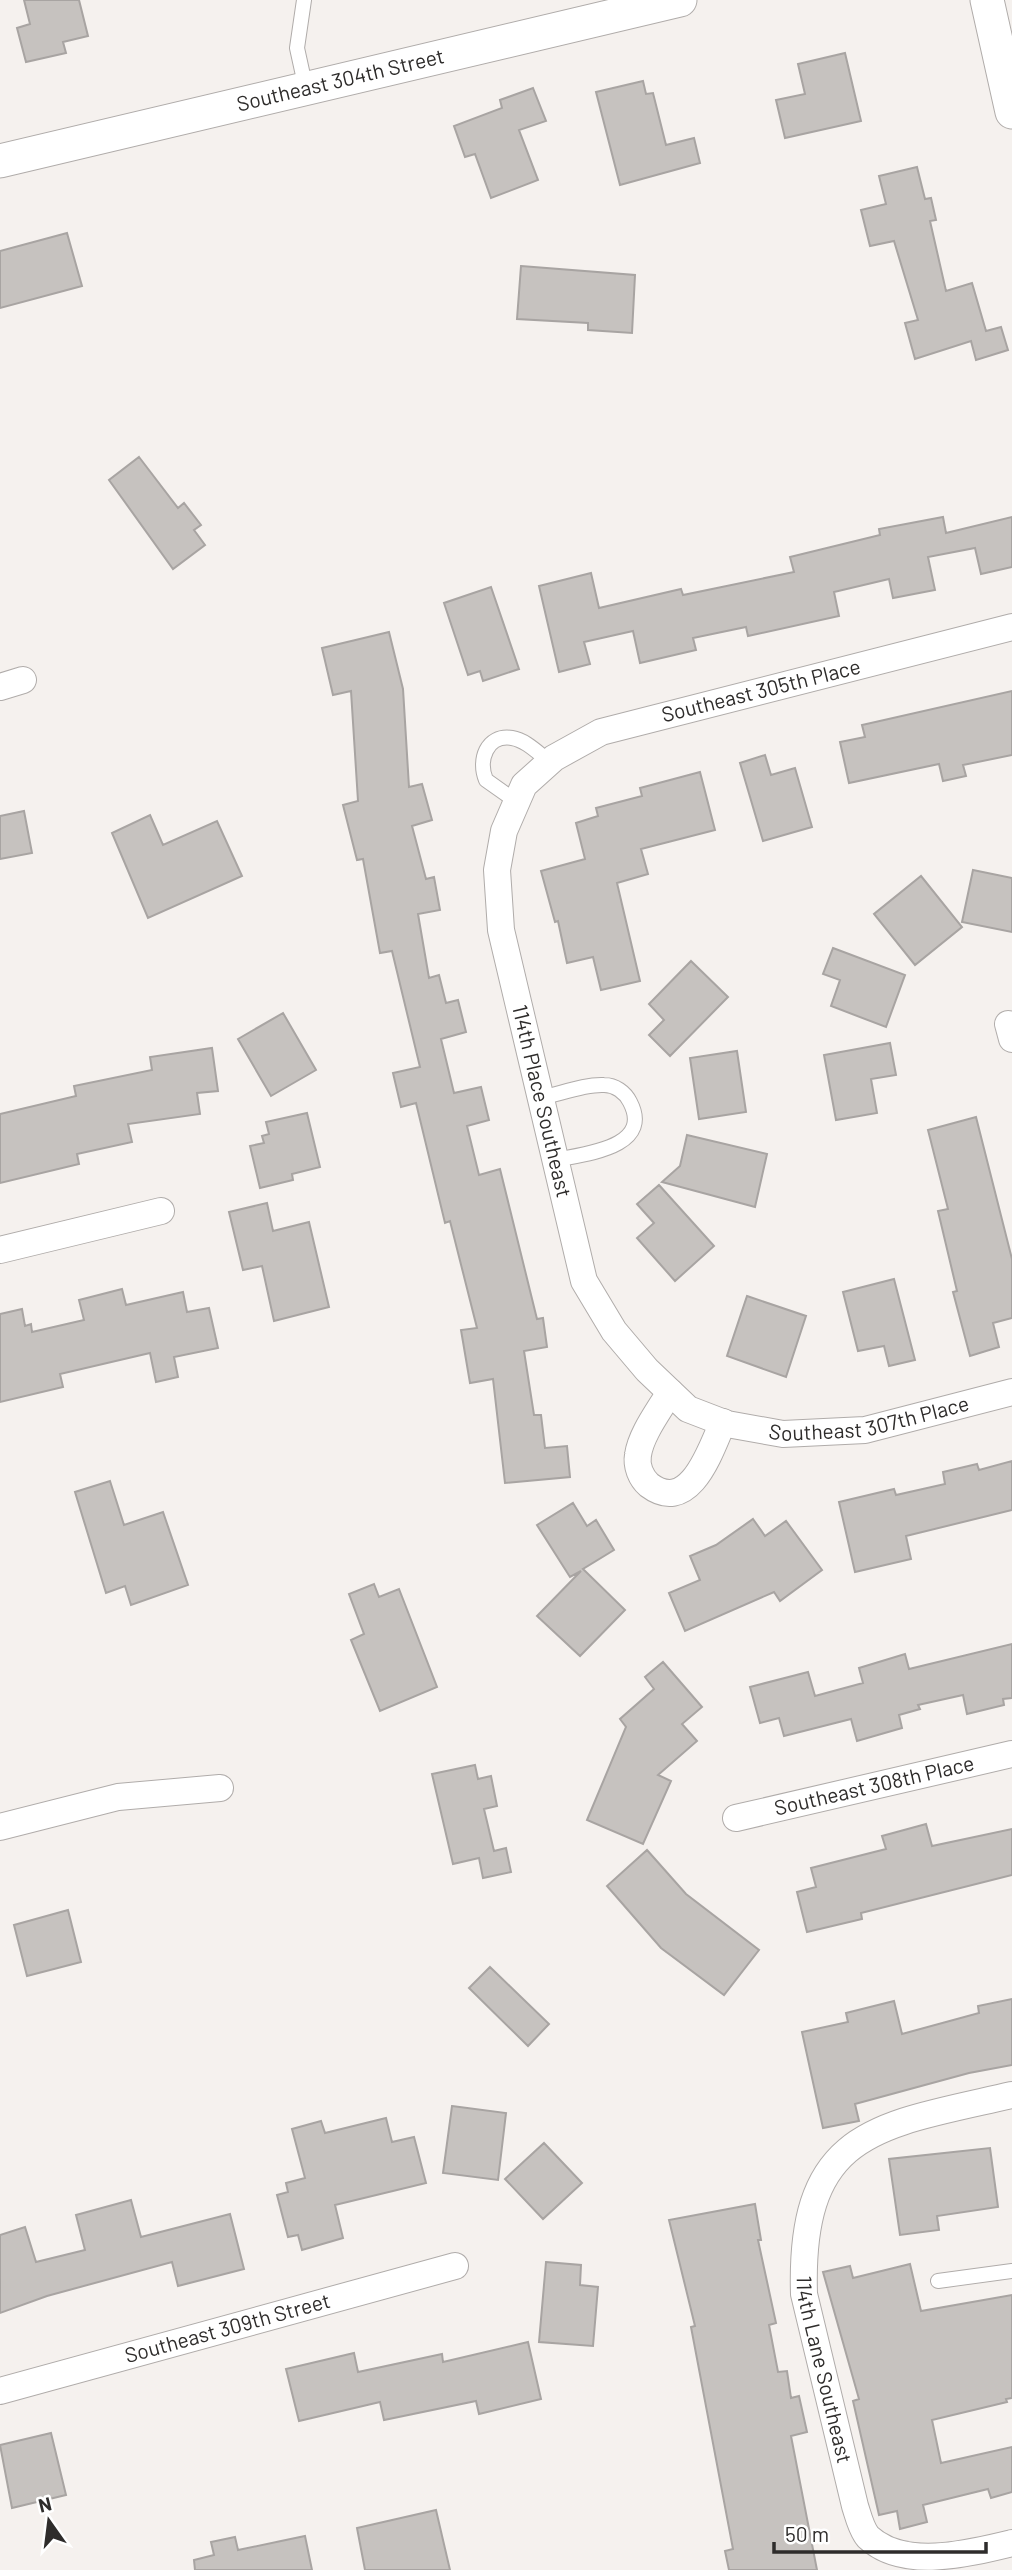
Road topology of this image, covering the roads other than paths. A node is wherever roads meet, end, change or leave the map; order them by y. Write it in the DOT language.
graph roads {
  1 [pos="304,0"];
  2 [pos="680,0"];
  3 [pos="987,0"];
  4 [pos="306,89"];
  5 [pos="1012,113"];
  6 [pos="0,161"];
  7 [pos="1012,627"];
  8 [pos="550,762"];
  9 [pos="520,794"];
  10 [pos="541,1098"];
  11 [pos="556,1160"];
  12 [pos="161,1211"];
  13 [pos="0,1250"];
  14 [pos="1012,1392"];
  15 [pos="679,1400"];
  16 [pos="723,1422"];
  17 [pos="1012,1754"];
  18 [pos="220,1788"];
  19 [pos="736,1818"];
  20 [pos="0,1827"];
  21 [pos="1011,2099"];
  22 [pos="455,2266"];
  23 [pos="1012,2271"];
  24 [pos="938,2281"];
  25 [pos="0,2391"];
  26 [pos="1012,2543"];
  1 -- 4 [label="lane"];
  2 -- 4 [label="street, Southeast 304th Street"];
  3 -- 5 [label="street"];
  4 -- 6 [label="street, Southeast 304th Street"];
  7 -- 8 [label="street, Southeast 305th Place"];
  8 -- 9 [label="street, Southeast 305th Place"];
  8 -- 9 [label="lane"];
  9 -- 10 [label="street, 114th Place Southeast"];
  10 -- 11 [label="street, 114th Place Southeast"];
  10 -- 11 [label="lane"];
  11 -- 15 [label="street, 114th Place Southeast"];
  12 -- 13 [label="street"];
  14 -- 16 [label="street, Southeast 307th Place"];
  15 -- 16 [label="street, Southeast 307th Place"];
  15 -- 16 [label="street"];
  17 -- 19 [label="street, Southeast 308th Place"];
  18 -- 20 [label="street"];
  21 -- 26 [label="street, 114th Lane Southeast"];
  22 -- 25 [label="street, Southeast 309th Street"];
  23 -- 24 [label="lane"];
}
